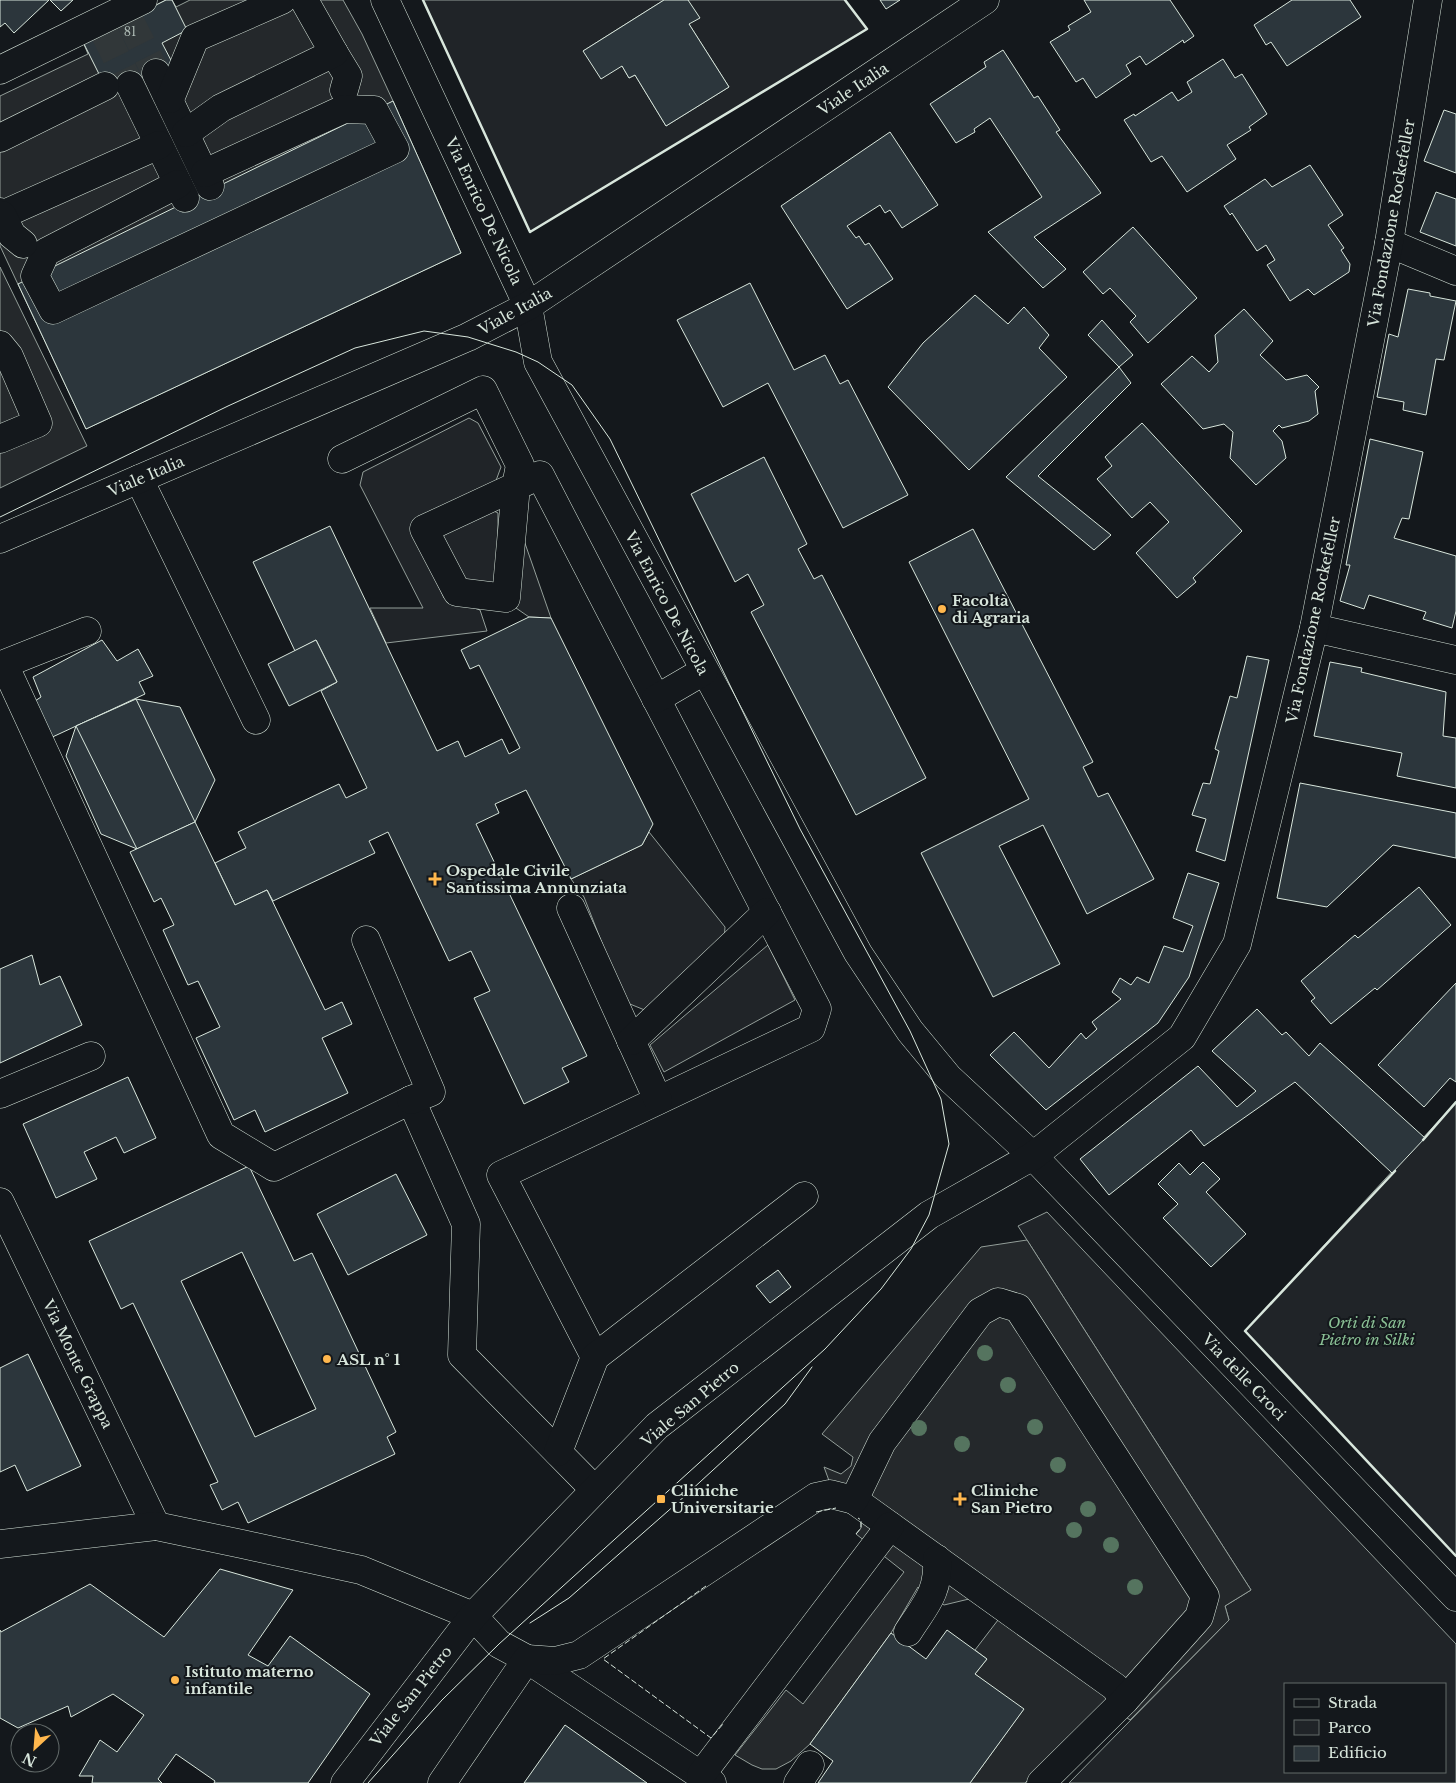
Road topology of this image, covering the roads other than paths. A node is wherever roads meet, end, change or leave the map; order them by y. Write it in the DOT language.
graph roads {
  1 [pos="282,0"];
  2 [pos="304,0"];
  3 [pos="385,0"];
  4 [pos="985,0"];
  5 [pos="1428,0"];
  6 [pos="132,9"];
  7 [pos="334,53"];
  8 [pos="0,70"];
  9 [pos="156,73"];
  10 [pos="344,90"];
  11 [pos="170,99"];
  12 [pos="186,133"];
  13 [pos="0,138"];
  14 [pos="159,144"];
  15 [pos="1,214"];
  16 [pos="1389,243"];
  17 [pos="23,244"];
  18 [pos="1456,271"];
  19 [pos="528,306"];
  20 [pos="0,345"];
  21 [pos="0,439"];
  22 [pos="342,459"];
  23 [pos="139,479"];
  24 [pos="0,539"];
  25 [pos="1314,628"];
  26 [pos="87,631"];
  27 [pos="2,660"];
  28 [pos="1456,660"];
  29 [pos="704,671"];
  30 [pos="656,698"];
  31 [pos="256,720"];
  32 [pos="571,908"];
  33 [pos="767,912"];
  34 [pos="366,940"];
  35 [pos="631,1041"];
  36 [pos="91,1056"];
  37 [pos="0,1094"];
  38 [pos="411,1100"];
  39 [pos="658,1100"];
  40 [pos="1033,1156"];
  41 [pos="804,1196"];
  42 [pos="0,1202"];
  43 [pos="595,1357"];
  44 [pos="558,1452"];
  45 [pos="595,1490"];
  46 [pos="854,1500"];
  47 [pos="156,1526"];
  48 [pos="890,1526"];
  49 [pos="0,1544"];
  50 [pos="937,1560"];
  51 [pos="1456,1598"];
  52 [pos="472,1616"];
  53 [pos="908,1632"];
  54 [pos="527,1660"];
  55 [pos="1119,1694"];
  56 [pos="707,1779"];
  57 [pos="345,1783"];
  58 [pos="442,1783"];
  59 [pos="1041,1783"];
  1 -- 11 [label="street"];
  2 -- 7 [label="street"];
  3 -- 19 [label="street, Via Enrico De Nicola"];
  4 -- 19 [label="street, Viale Italia"];
  5 -- 16 [label="street, Via Fondazione Rockefeller"];
  6 -- 8 [label="street"];
  7 -- 10 [label="street"];
  7 -- 12 [label="street"];
  9 -- 11 [label="street"];
  11 -- 12 [label="street"];
  12 -- 14 [label="street"];
  13 -- 14 [label="street"];
  14 -- 15 [label="street"];
  15 -- 17 [label="street"];
  16 -- 18 [label="street"];
  16 -- 25 [label="street, Via Fondazione Rockefeller"];
  19 -- 23 [label="street, Viale Italia"];
  19 -- 29 [label="street, Via Enrico De Nicola"];
  20 -- 21 [label="street"];
  22 -- 30 [label="street"];
  23 -- 24 [label="street, Viale Italia"];
  23 -- 31 [label="street"];
  25 -- 28 [label="street"];
  25 -- 40 [label="street, Via Fondazione Rockefeller"];
  26 -- 27 [label="street"];
  27 -- 38 [label="street"];
  29 -- 30 [label="street"];
  29 -- 40 [label="street, Via Enrico De Nicola"];
  30 -- 33 [label="street"];
  32 -- 35 [label="street"];
  33 -- 35 [label="street"];
  33 -- 39 [label="street"];
  34 -- 38 [label="street"];
  35 -- 39 [label="street"];
  36 -- 37 [label="street"];
  38 -- 44 [label="street"];
  39 -- 43 [label="street"];
  40 -- 45 [label="street, Viale San Pietro"];
  40 -- 51 [label="street, Via delle Croci"];
  41 -- 43 [label="street"];
  42 -- 47 [label="street, Via Monte Grappa"];
  43 -- 44 [label="street"];
  44 -- 45 [label="street"];
  45 -- 52 [label="street, Viale San Pietro"];
  46 -- 48 [label="street"];
  46 -- 54 [label="street"];
  46 -- 55 [label="street"];
  47 -- 49 [label="street"];
  47 -- 52 [label="street"];
  48 -- 50 [label="street"];
  48 -- 56 [label="street"];
  50 -- 53 [label="street"];
  50 -- 55 [label="street"];
  52 -- 54 [label="street"];
  52 -- 57 [label="street, Viale San Pietro"];
  54 -- 56 [label="street"];
  54 -- 58 [label="street"];
  55 -- 59 [label="street"];
}
